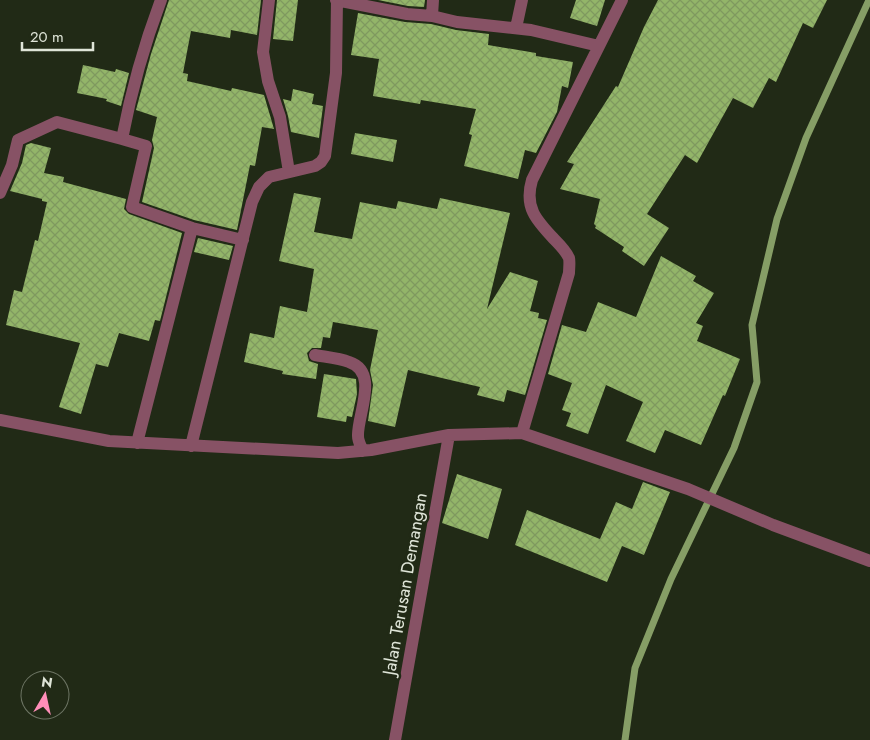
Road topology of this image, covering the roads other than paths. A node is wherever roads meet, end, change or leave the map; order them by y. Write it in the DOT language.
graph roads {
  1 [pos="160,0"];
  2 [pos="269,0"];
  3 [pos="336,0"];
  4 [pos="434,0"];
  5 [pos="522,0"];
  6 [pos="622,0"];
  7 [pos="432,16"];
  8 [pos="516,28"];
  9 [pos="599,46"];
  10 [pos="122,139"];
  11 [pos="289,172"];
  12 [pos="0,193"];
  13 [pos="192,228"];
  14 [pos="243,240"];
  15 [pos="315,355"];
  16 [pos="0,420"];
  17 [pos="522,432"];
  18 [pos="449,435"];
  19 [pos="137,443"];
  20 [pos="191,446"];
  21 [pos="363,451"];
  22 [pos="870,561"];
  23 [pos="395,740"];
  1 -- 10 [label="street"];
  2 -- 11 [label="street"];
  3 -- 7 [label="street"];
  3 -- 11 [label="street"];
  4 -- 7 [label="street"];
  5 -- 8 [label="street"];
  6 -- 9 [label="street"];
  7 -- 8 [label="street"];
  8 -- 9 [label="street"];
  9 -- 17 [label="street"];
  10 -- 12 [label="street"];
  10 -- 13 [label="street"];
  11 -- 14 [label="street"];
  13 -- 14 [label="street"];
  13 -- 19 [label="street"];
  14 -- 20 [label="street"];
  15 -- 21 [label="street"];
  16 -- 19 [label="street"];
  17 -- 18 [label="street"];
  17 -- 22 [label="street"];
  18 -- 21 [label="street"];
  18 -- 23 [label="street, Jalan Terusan Demangan"];
  19 -- 20 [label="street"];
  20 -- 21 [label="street"];
}
